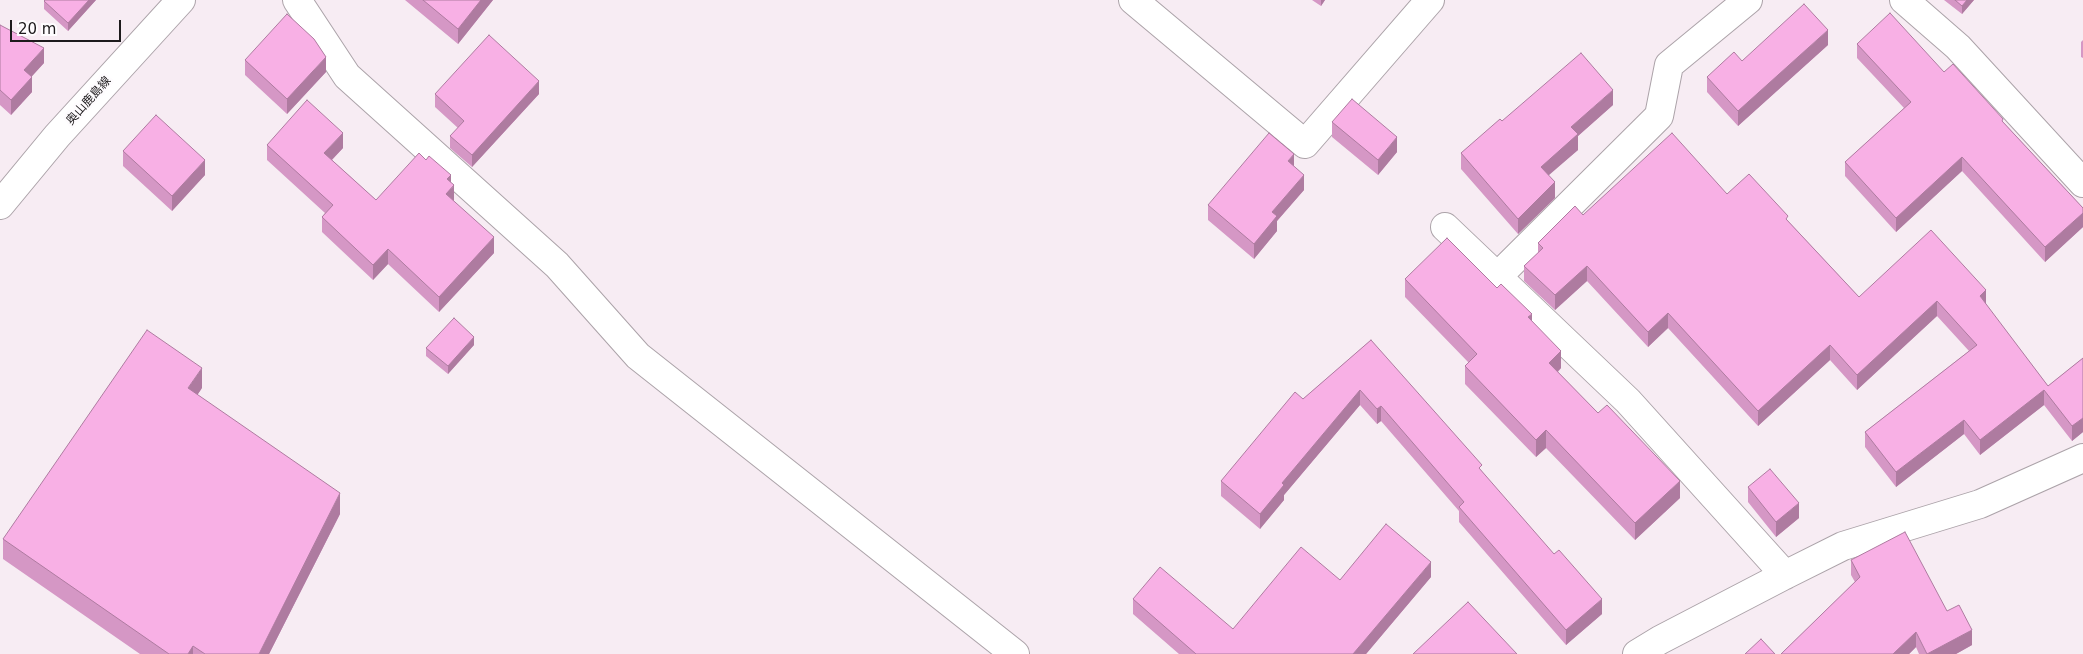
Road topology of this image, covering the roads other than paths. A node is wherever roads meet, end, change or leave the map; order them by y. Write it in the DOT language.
graph roads {
  1 [pos="181,0"];
  2 [pos="297,0"];
  3 [pos="1133,0"];
  4 [pos="1430,0"];
  5 [pos="1748,0"];
  6 [pos="1904,0"];
  7 [pos="2083,183"];
  8 [pos="0,205"];
  9 [pos="1445,227"];
  10 [pos="1497,277"];
  11 [pos="2083,458"];
  12 [pos="1785,574"];
  13 [pos="1015,654"];
  14 [pos="1637,654"];
  1 -- 8 [label="street, 奥山鹿島線"];
  2 -- 13 [label="street"];
  3 -- 4 [label="street"];
  5 -- 10 [label="street"];
  6 -- 7 [label="street"];
  9 -- 10 [label="street"];
  10 -- 12 [label="street"];
  11 -- 12 [label="street"];
  12 -- 14 [label="street"];
}
